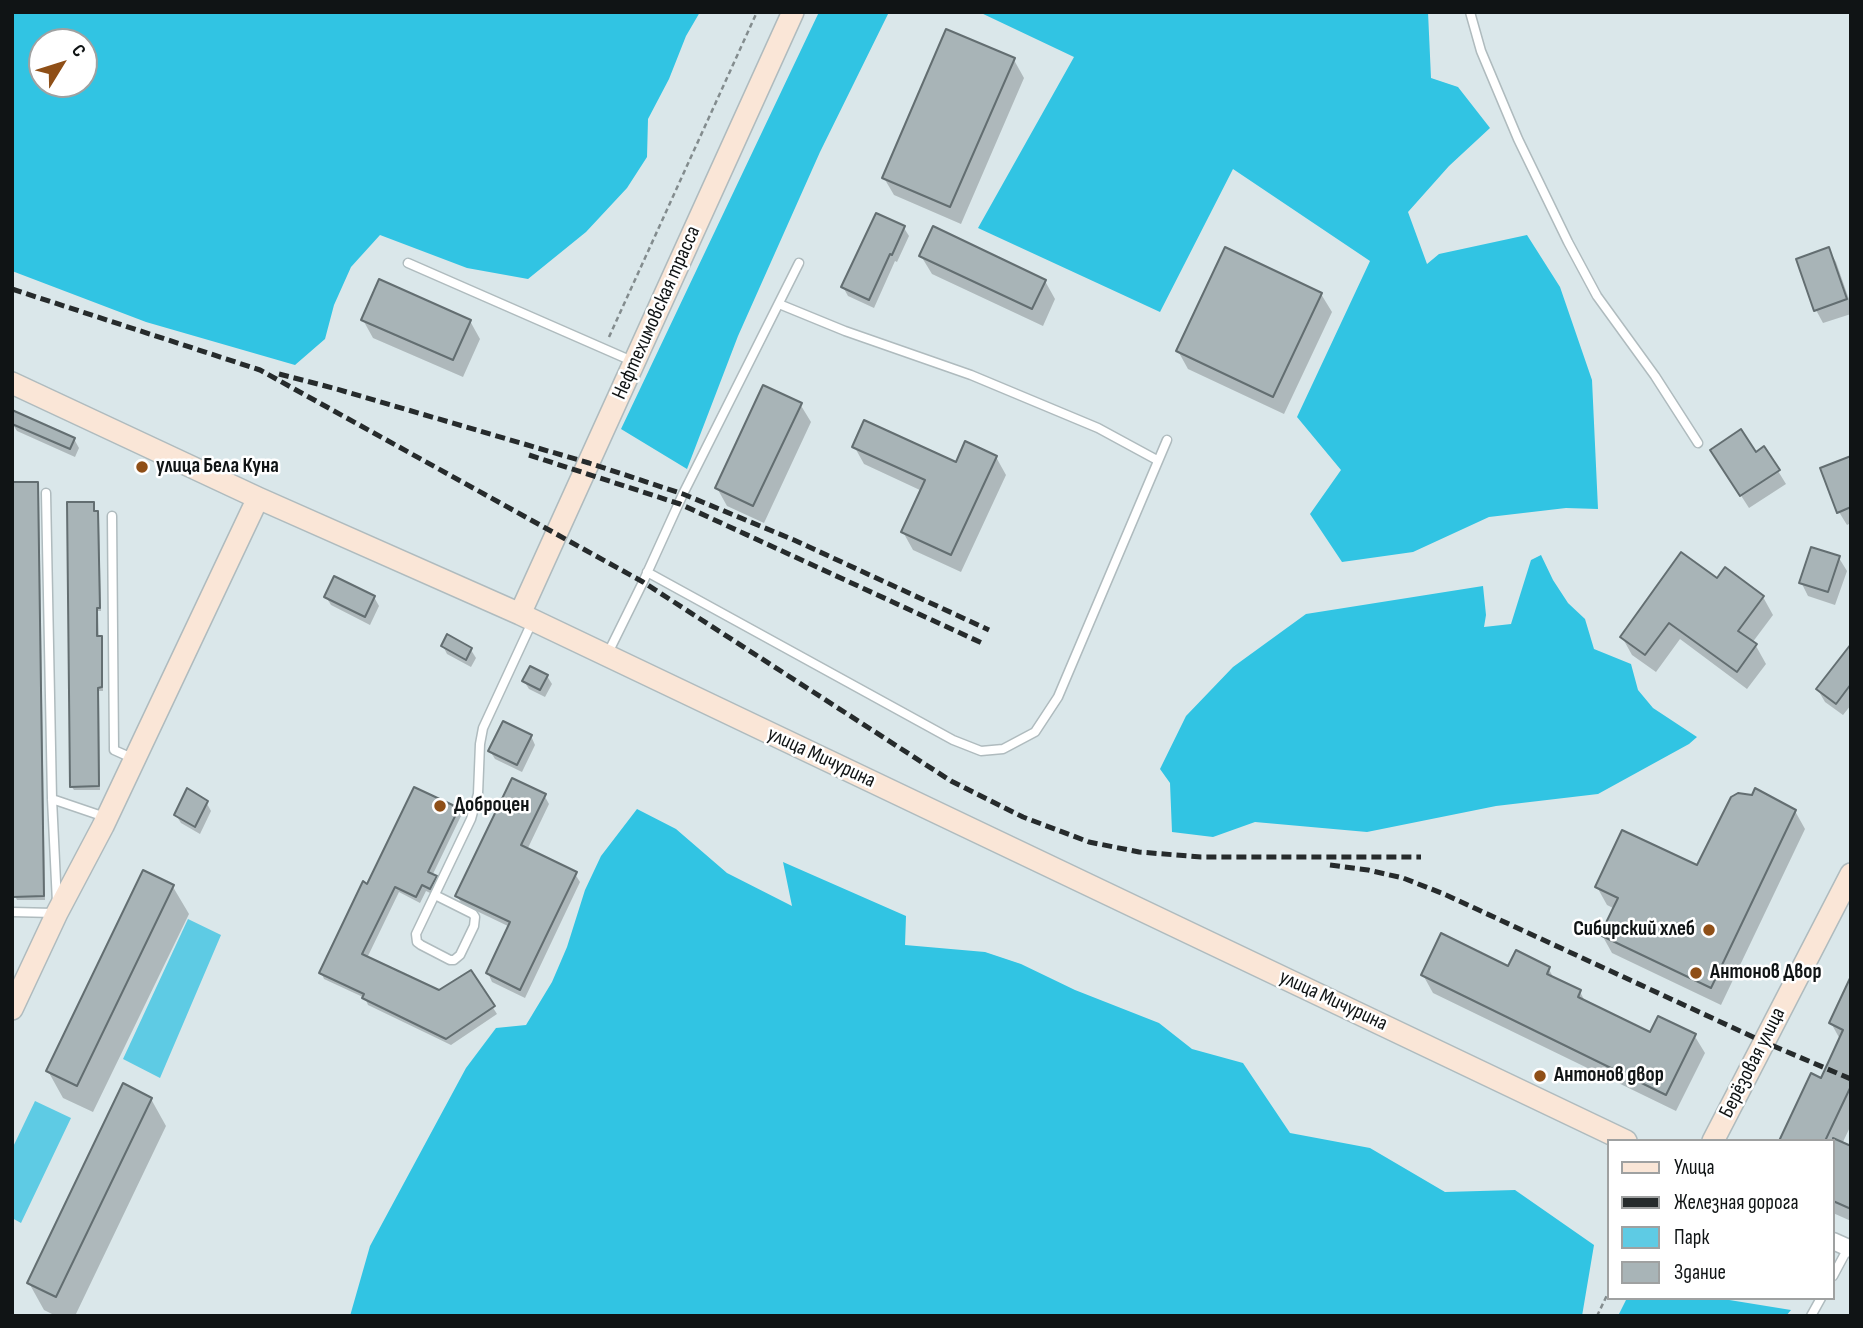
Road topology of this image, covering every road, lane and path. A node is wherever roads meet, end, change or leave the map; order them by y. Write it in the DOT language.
graph roads {
  1 [pos="757,12"];
  2 [pos="793,12"];
  3 [pos="1470,12"];
  4 [pos="408,263"];
  5 [pos="799,263"];
  6 [pos="779,304"];
  7 [pos="604,348"];
  8 [pos="635,362"];
  9 [pos="12,383"];
  10 [pos="1167,440"];
  11 [pos="1698,443"];
  12 [pos="1157,460"];
  13 [pos="46,493"];
  14 [pos="258,498"];
  15 [pos="112,516"];
  16 [pos="647,572"];
  17 [pos="526,617"];
  18 [pos="607,656"];
  19 [pos="135,760"];
  20 [pos="52,799"];
  21 [pos="106,818"];
  22 [pos="1851,874"];
  23 [pos="435,895"];
  24 [pos="12,912"];
  25 [pos="57,913"];
  26 [pos="12,1009"];
  27 [pos="1622,1139"];
  28 [pos="1714,1139"];
  29 [pos="1850,1249"];
  30 [pos="1835,1273"];
  31 [pos="1608,1293"];
  32 [pos="1820,1300"];
  33 [pos="1597,1316"];
  34 [pos="1811,1316"];
  1 -- 7 [label="path"];
  2 -- 8 [label="main road, Нефтехимовская трасса"];
  3 -- 11 [label="lane"];
  4 -- 7 [label="lane"];
  5 -- 6 [label="lane"];
  6 -- 12 [label="lane"];
  6 -- 16 [label="lane"];
  7 -- 8 [label="lane"];
  8 -- 17 [label="main road, Нефтехимовская трасса"];
  9 -- 14 [label="main road, улица Мичурина"];
  10 -- 12 [label="lane"];
  12 -- 16 [label="lane"];
  13 -- 20 [label="lane"];
  14 -- 17 [label="main road, улица Мичурина"];
  14 -- 19 [label="main road"];
  15 -- 19 [label="lane"];
  16 -- 18 [label="lane"];
  17 -- 18 [label="main road, улица Мичурина"];
  17 -- 23 [label="lane"];
  18 -- 27 [label="main road, улица Мичурина"];
  19 -- 21 [label="main road"];
  20 -- 21 [label="lane"];
  20 -- 25 [label="lane"];
  21 -- 25 [label="main road"];
  22 -- 28 [label="main road, Берёзовая улица"];
  23 -- 23 [label="lane"];
  24 -- 25 [label="lane"];
  25 -- 26 [label="main road"];
  29 -- 30 [label="lane"];
  31 -- 33 [label="path"];
  32 -- 34 [label="lane"];
}
